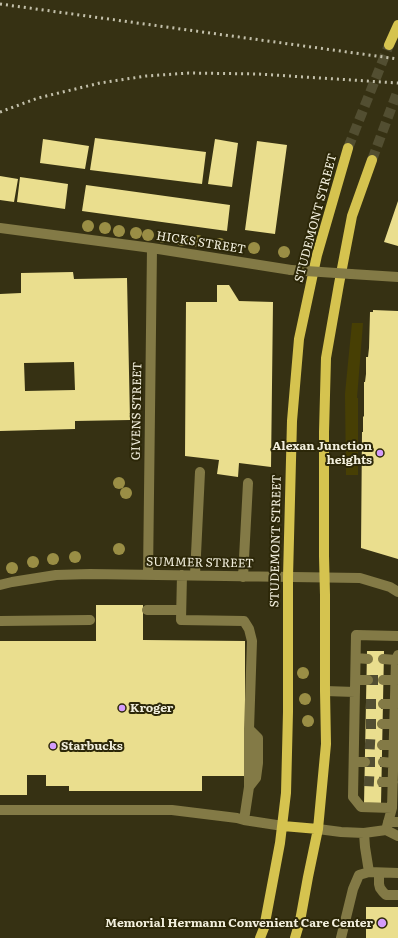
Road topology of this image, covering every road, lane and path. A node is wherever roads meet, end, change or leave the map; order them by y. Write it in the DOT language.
graph roads {
  1 [pos="398,25"];
  2 [pos="390,46"];
  3 [pos="348,148"];
  4 [pos="372,160"];
  5 [pos="0,228"];
  6 [pos="152,248"];
  7 [pos="398,277"];
  8 [pos="200,472"];
  9 [pos="248,483"];
  10 [pos="148,575"];
  11 [pos="182,575"];
  12 [pos="195,575"];
  13 [pos="242,576"];
  14 [pos="288,577"];
  15 [pos="325,578"];
  16 [pos="0,585"];
  17 [pos="398,592"];
  18 [pos="147,610"];
  19 [pos="181,610"];
  20 [pos="90,620"];
  21 [pos="0,621"];
  22 [pos="398,636"];
  23 [pos="356,658"];
  24 [pos="397,658"];
  25 [pos="368,659"];
  26 [pos="383,659"];
  27 [pos="356,680"];
  28 [pos="368,680"];
  29 [pos="383,680"];
  30 [pos="395,680"];
  31 [pos="324,691"];
  32 [pos="356,692"];
  33 [pos="355,704"];
  34 [pos="366,704"];
  35 [pos="383,704"];
  36 [pos="395,704"];
  37 [pos="355,724"];
  38 [pos="366,724"];
  39 [pos="382,724"];
  40 [pos="394,724"];
  41 [pos="354,744"];
  42 [pos="365,744"];
  43 [pos="382,745"];
  44 [pos="394,745"];
  45 [pos="354,762"];
  46 [pos="365,762"];
  47 [pos="382,762"];
  48 [pos="393,763"];
  49 [pos="382,782"];
  50 [pos="393,782"];
  51 [pos="392,808"];
  52 [pos="0,810"];
  53 [pos="244,820"];
  54 [pos="390,825"];
  55 [pos="282,826"];
  56 [pos="318,829"];
  57 [pos="398,831"];
  58 [pos="364,833"];
  59 [pos="398,836"];
  60 [pos="374,872"];
  61 [pos="398,873"];
  62 [pos="398,895"];
  63 [pos="260,938"];
  64 [pos="295,938"];
  65 [pos="341,938"];
  1 -- 2 [label="main road"];
  3 -- 14 [label="main road, STUDEMONT STREET"];
  4 -- 15 [label="main road"];
  5 -- 6 [label="street, HICKS STREET"];
  6 -- 7 [label="street, HICKS STREET, bridge"];
  6 -- 10 [label="street, GIVENS STREET"];
  8 -- 12 [label="street"];
  9 -- 13 [label="street"];
  10 -- 11 [label="street, SUMMER STREET"];
  10 -- 16 [label="street, SUMMER STREET"];
  11 -- 12 [label="street, SUMMER STREET"];
  11 -- 19 [label="street"];
  12 -- 13 [label="street, SUMMER STREET"];
  13 -- 14 [label="street, SUMMER STREET"];
  14 -- 15 [label="street, SUMMER STREET"];
  14 -- 55 [label="main road, STUDEMONT STREET"];
  15 -- 17 [label="street, SUMMER STREET"];
  15 -- 31 [label="main road"];
  18 -- 19 [label="street"];
  19 -- 53 [label="street"];
  20 -- 21 [label="street"];
  22 -- 23 [label="street"];
  23 -- 25 [label="street"];
  23 -- 27 [label="street"];
  24 -- 26 [label="street"];
  24 -- 30 [label="street"];
  27 -- 28 [label="street"];
  27 -- 32 [label="street"];
  29 -- 30 [label="street"];
  30 -- 36 [label="street"];
  31 -- 32 [label="street"];
  31 -- 56 [label="main road"];
  32 -- 33 [label="street"];
  33 -- 34 [label="street"];
  33 -- 37 [label="street"];
  35 -- 36 [label="street"];
  36 -- 40 [label="street"];
  37 -- 38 [label="street"];
  37 -- 41 [label="street"];
  39 -- 40 [label="street"];
  40 -- 44 [label="street"];
  41 -- 42 [label="street"];
  41 -- 45 [label="street"];
  43 -- 44 [label="street"];
  44 -- 48 [label="street"];
  45 -- 46 [label="street"];
  45 -- 51 [label="street"];
  47 -- 48 [label="street"];
  48 -- 50 [label="street"];
  49 -- 50 [label="street"];
  50 -- 51 [label="street"];
  51 -- 54 [label="street"];
  52 -- 53 [label="street"];
  53 -- 55 [label="street"];
  54 -- 57 [label="street"];
  54 -- 58 [label="street"];
  54 -- 59 [label="street"];
  55 -- 56 [label="main road"];
  55 -- 63 [label="main road, STUDEMONT STREET"];
  56 -- 58 [label="street"];
  56 -- 64 [label="main road"];
  58 -- 60 [label="street"];
  60 -- 61 [label="street"];
  60 -- 62 [label="street"];
  60 -- 65 [label="street"];
}
